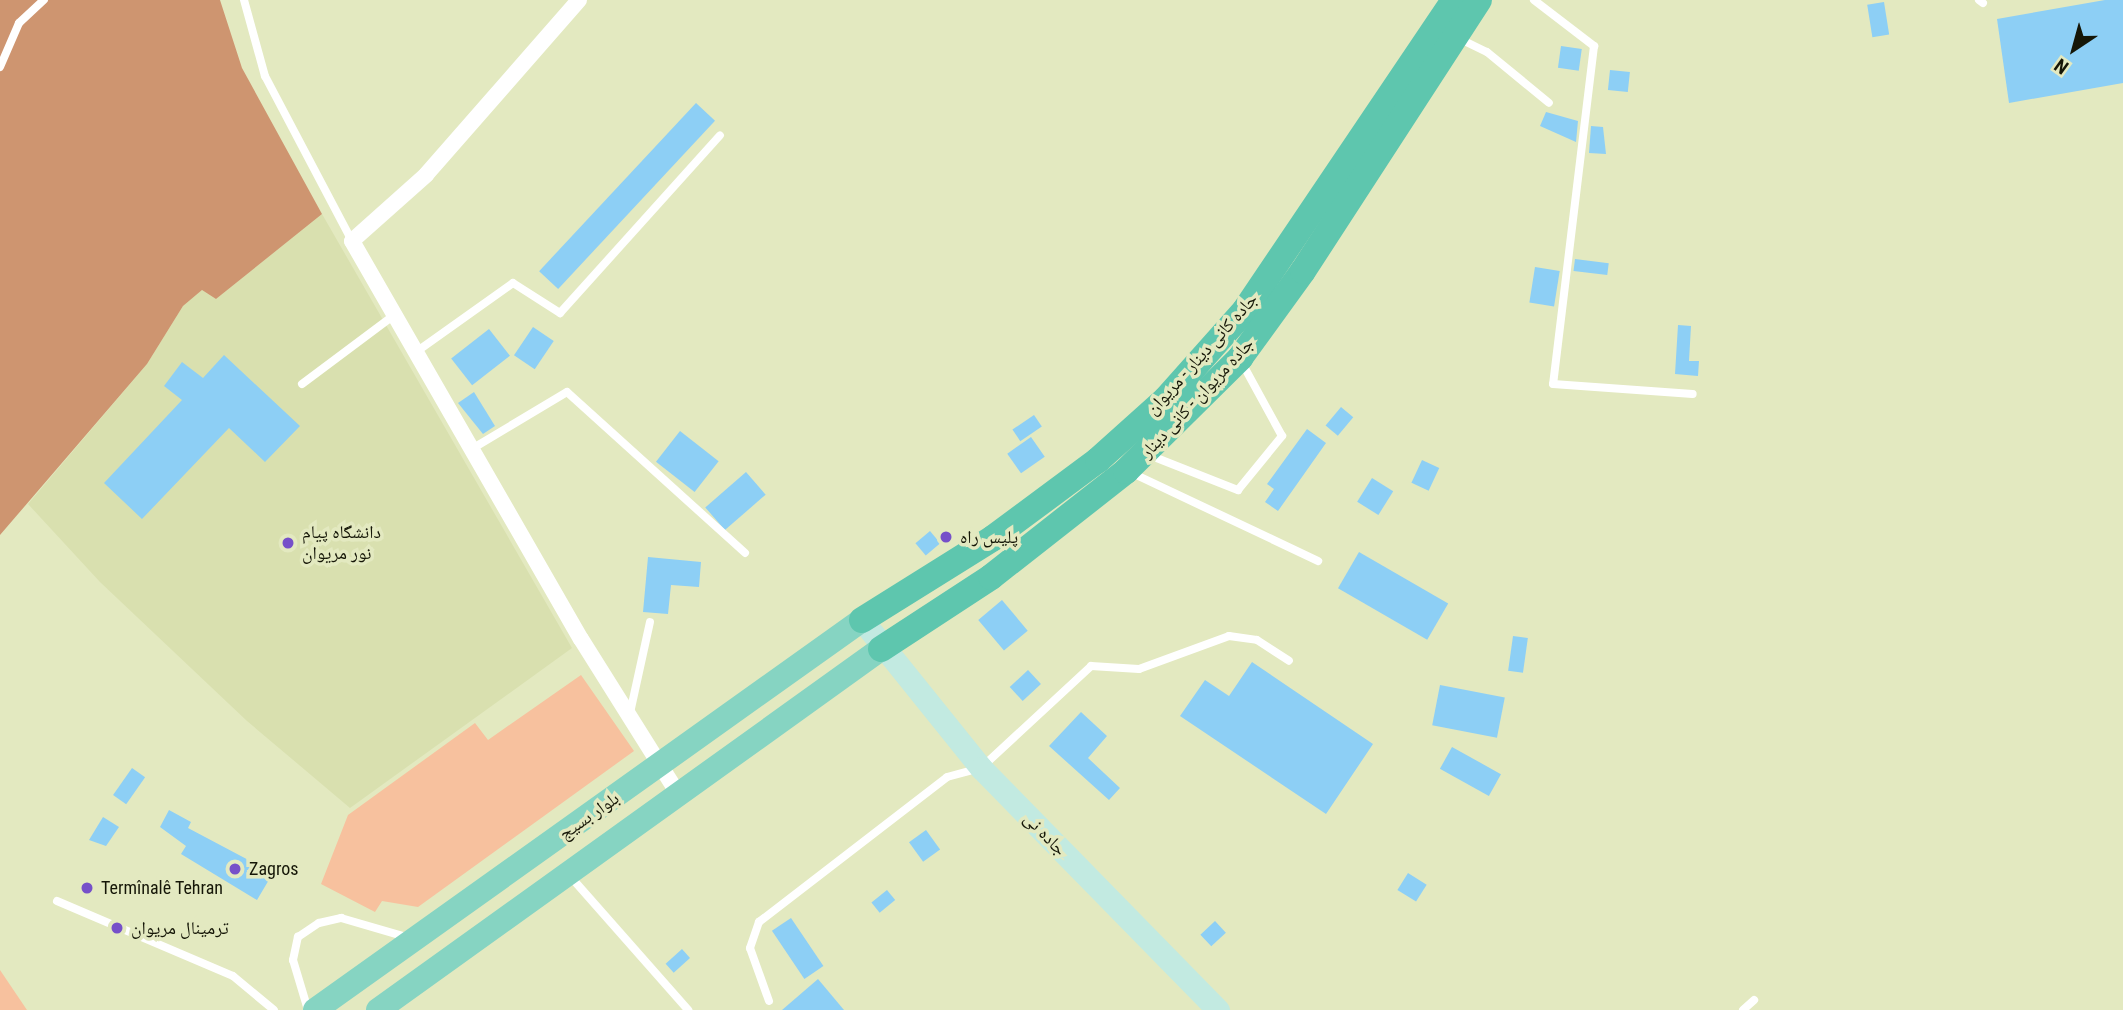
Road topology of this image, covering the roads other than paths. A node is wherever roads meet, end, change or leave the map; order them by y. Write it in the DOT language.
graph roads {
  1 [pos="44,0"];
  2 [pos="244,0"];
  3 [pos="579,0"];
  4 [pos="1454,0"];
  5 [pos="1479,0"];
  6 [pos="1534,0"];
  7 [pos="1455,37"];
  8 [pos="0,66"];
  9 [pos="1549,103"];
  10 [pos="720,135"];
  11 [pos="352,241"];
  12 [pos="393,316"];
  13 [pos="414,353"];
  14 [pos="1240,358"];
  15 [pos="302,384"];
  16 [pos="1693,394"];
  17 [pos="470,450"];
  18 [pos="1146,454"];
  19 [pos="1126,471"];
  20 [pos="746,553"];
  21 [pos="1318,561"];
  22 [pos="862,620"];
  23 [pos="650,622"];
  24 [pos="881,649"];
  25 [pos="1289,661"];
  26 [pos="629,716"];
  27 [pos="661,766"];
  28 [pos="981,768"];
  29 [pos="679,795"];
  30 [pos="568,874"];
  31 [pos="57,901"];
  32 [pos="416,939"];
  33 [pos="1755,1000"];
  34 [pos="769,1001"];
  35 [pos="274,1010"];
  36 [pos="308,1010"];
  37 [pos="315,1010"];
  38 [pos="377,1010"];
  39 [pos="688,1010"];
  40 [pos="1218,1010"];
  41 [pos="1743,1010"];
  1 -- 8 [label="lane"];
  2 -- 11 [label="lane"];
  3 -- 11 [label="street"];
  4 -- 22 [label="highway, جاده کانی دینار - مریوان"];
  5 -- 7 [label="highway, جاده مریوان - کانی دینار"];
  6 -- 16 [label="lane"];
  7 -- 9 [label="lane"];
  7 -- 14 [label="highway, جاده مریوان - کانی دینار"];
  10 -- 13 [label="lane"];
  11 -- 12 [label="street"];
  12 -- 13 [label="street"];
  12 -- 15 [label="lane"];
  13 -- 17 [label="street"];
  14 -- 18 [label="highway, جاده مریوان - کانی دینار"];
  14 -- 18 [label="lane"];
  17 -- 20 [label="lane"];
  17 -- 26 [label="street"];
  18 -- 19 [label="highway, جاده مریوان - کانی دینار"];
  19 -- 21 [label="lane"];
  19 -- 24 [label="highway, جاده مریوان - کانی دینار"];
  22 -- 24 [label="main road, جاده نی"];
  22 -- 27 [label="main road, بلوار بسیج"];
  23 -- 26 [label="lane"];
  24 -- 28 [label="main road, جاده نی"];
  24 -- 29 [label="main road, بلوار بسیج"];
  25 -- 28 [label="lane"];
  26 -- 27 [label="street"];
  27 -- 29 [label="street"];
  27 -- 32 [label="main road, بلوار بسیج"];
  28 -- 34 [label="lane"];
  28 -- 40 [label="main road, جاده نی"];
  29 -- 30 [label="main road, بلوار بسیج"];
  30 -- 38 [label="main road, بلوار بسیج"];
  30 -- 39 [label="lane"];
  31 -- 35 [label="lane"];
  32 -- 36 [label="lane"];
  32 -- 37 [label="main road, بلوار بسیج"];
  33 -- 41 [label="lane"];
}
